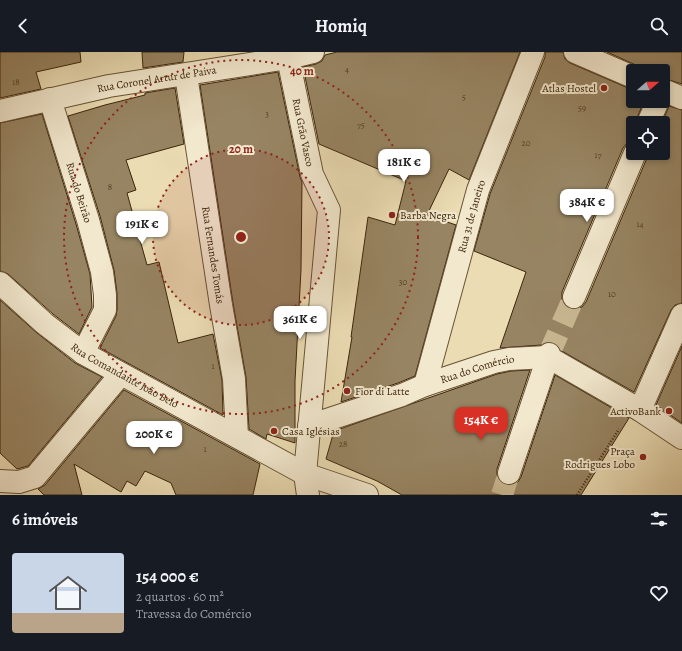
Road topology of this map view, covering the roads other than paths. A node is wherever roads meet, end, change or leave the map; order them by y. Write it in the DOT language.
graph roads {
  1 [pos="314,52"];
  2 [pos="533,52"];
  3 [pos="575,52"];
  4 [pos="288,55"];
  5 [pos="626,74"];
  6 [pos="186,75"];
  7 [pos="670,93"];
  8 [pos="682,98"];
  9 [pos="50,99"];
  10 [pos="0,111"];
  11 [pos="633,160"];
  12 [pos="0,283"];
  13 [pos="574,297"];
  14 [pos="682,315"];
  15 [pos="83,353"];
  16 [pos="548,356"];
  17 [pos="121,374"];
  18 [pos="425,385"];
  19 [pos="640,410"];
  20 [pos="309,426"];
  21 [pos="237,436"];
  22 [pos="682,438"];
  23 [pos="509,473"];
  24 [pos="305,474"];
  25 [pos="0,481"];
  26 [pos="308,495"];
  27 [pos="367,495"];
  1 -- 4 [label="street, Rua Coronel Artur de Paiva"];
  2 -- 18 [label="street, Rua 31 de Janeiro"];
  3 -- 5 [label="street"];
  4 -- 6 [label="street, Rua Coronel Artur de Paiva"];
  4 -- 20 [label="street, Rua Grão Vasco"];
  6 -- 9 [label="street, Rua Coronel Artur de Paiva"];
  6 -- 21 [label="street, Rua Fernandes Tomás"];
  7 -- 8 [label="street"];
  9 -- 10 [label="street, Rua Coronel Artur de Paiva"];
  9 -- 15 [label="street, Rua do Beirão"];
  11 -- 13 [label="street"];
  12 -- 15 [label="street, Rua Comandante João Belo"];
  14 -- 19 [label="street"];
  15 -- 17 [label="street, Rua Comandante João Belo"];
  16 -- 18 [label="street, Rua do Comércio"];
  16 -- 19 [label="street"];
  16 -- 23 [label="street"];
  17 -- 21 [label="street, Rua Comandante João Belo"];
  17 -- 25 [label="street"];
  18 -- 20 [label="street, Rua do Comércio"];
  19 -- 22 [label="street"];
  20 -- 24 [label="street"];
  21 -- 24 [label="street, Rua Comandante João Belo"];
  24 -- 26 [label="street"];
  24 -- 27 [label="street, Rua Comandante João Belo"];
}
